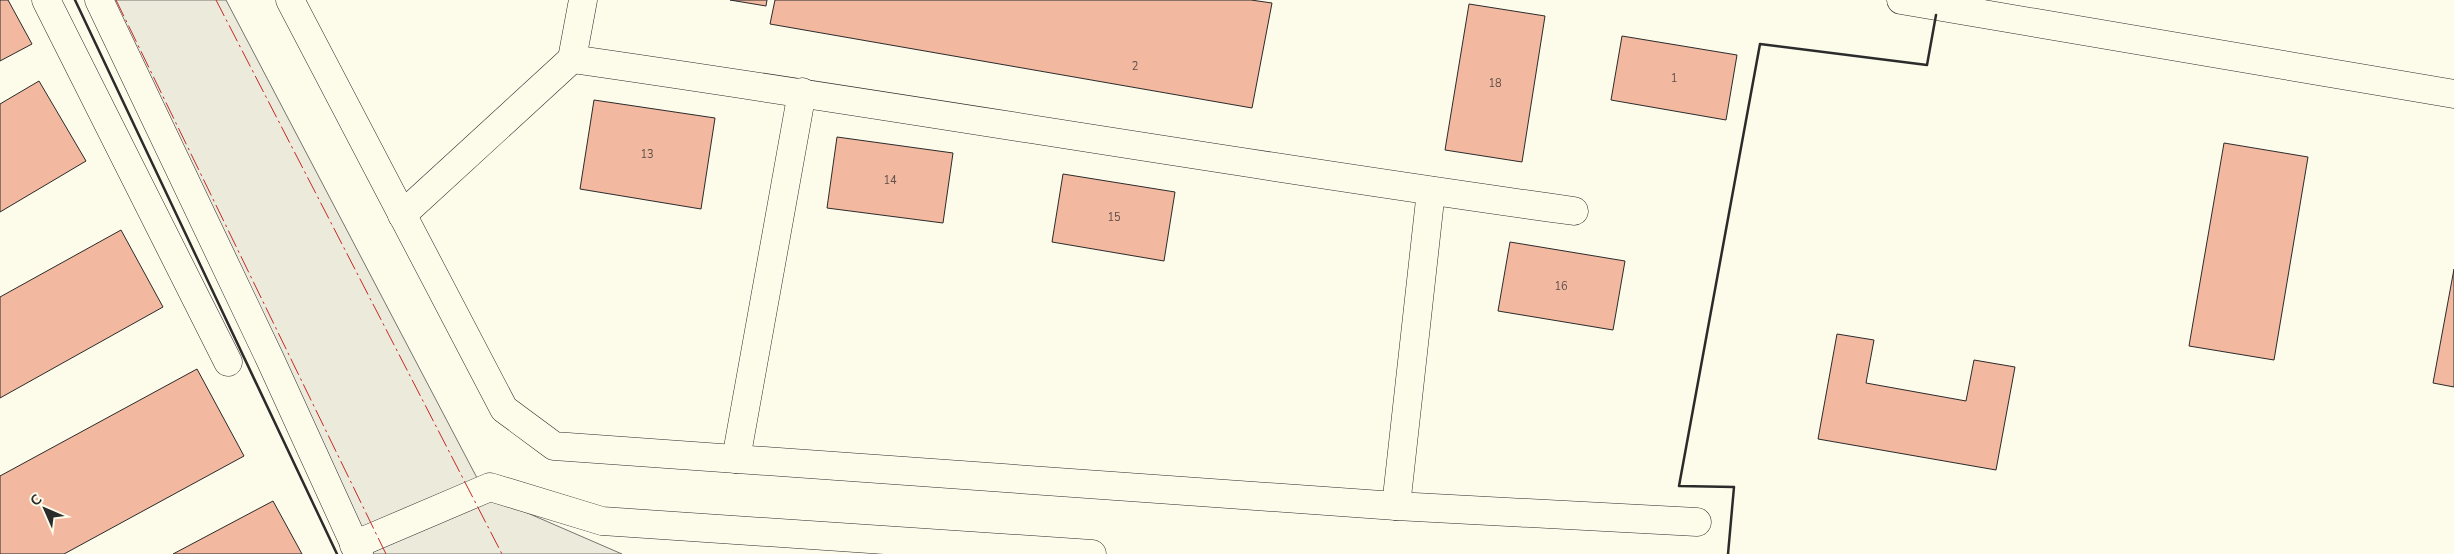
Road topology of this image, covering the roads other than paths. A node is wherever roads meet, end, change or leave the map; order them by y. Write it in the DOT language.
graph roads {
  1 [pos="46,0"];
  2 [pos="99,0"];
  3 [pos="290,0"];
  4 [pos="583,0"];
  5 [pos="1901,0"];
  6 [pos="572,59"];
  7 [pos="802,92"];
  8 [pos="2454,94"];
  9 [pos="1431,192"];
  10 [pos="1574,211"];
  11 [pos="402,215"];
  12 [pos="228,362"];
  13 [pos="736,459"];
  14 [pos="1396,506"];
  15 [pos="1696,522"];
  16 [pos="357,549"];
  17 [pos="1092,554"];
  1 -- 12 [label="street"];
  2 -- 16 [label="street"];
  3 -- 11 [label="street"];
  4 -- 6 [label="street"];
  5 -- 8 [label="street"];
  6 -- 7 [label="street"];
  6 -- 11 [label="street"];
  7 -- 9 [label="street"];
  7 -- 13 [label="street"];
  9 -- 10 [label="street"];
  9 -- 14 [label="street"];
  11 -- 13 [label="street"];
  13 -- 14 [label="street"];
  14 -- 15 [label="street"];
  16 -- 17 [label="street"];
}
